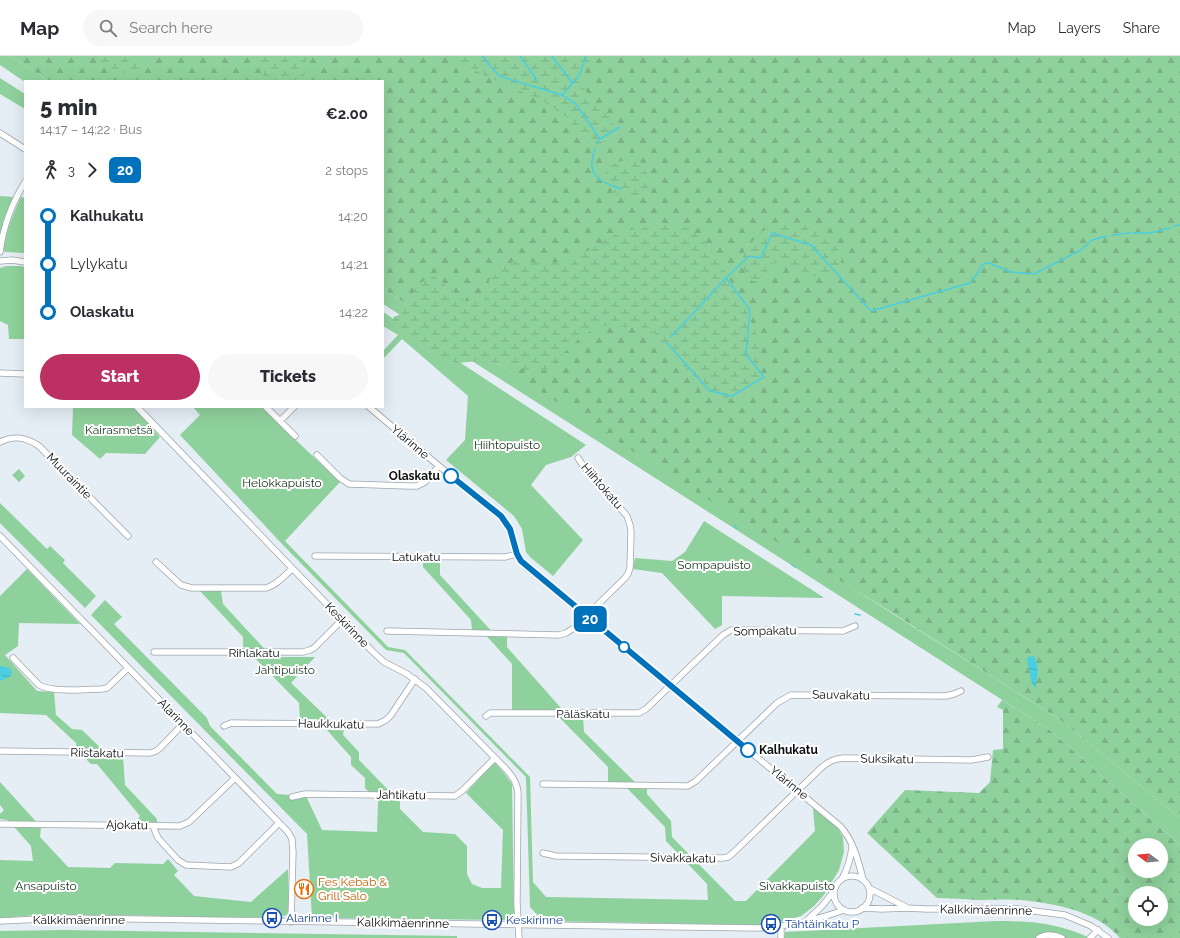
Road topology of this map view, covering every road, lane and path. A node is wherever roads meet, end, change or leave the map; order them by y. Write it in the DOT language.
graph roads {
  1 [pos="0,133"];
  2 [pos="24,148"];
  3 [pos="24,184"];
  4 [pos="0,252"];
  5 [pos="0,261"];
  6 [pos="24,262"];
  7 [pos="0,373"];
  8 [pos="24,374"];
  9 [pos="138,408"];
  10 [pos="267,408"];
  11 [pos="293,408"];
  12 [pos="370,408"];
  13 [pos="280,421"];
  14 [pos="295,436"];
  15 [pos="0,442"];
  16 [pos="316,455"];
  17 [pos="578,458"];
  18 [pos="439,466"];
  19 [pos="0,536"];
  20 [pos="128,536"];
  21 [pos="517,554"];
  22 [pos="315,556"];
  23 [pos="156,562"];
  24 [pos="292,569"];
  25 [pos="587,616"];
  26 [pos="342,620"];
  27 [pos="855,626"];
  28 [pos="387,631"];
  29 [pos="154,652"];
  30 [pos="13,658"];
  31 [pos="128,668"];
  32 [pos="415,679"];
  33 [pos="670,685"];
  34 [pos="961,691"];
  35 [pos="486,716"];
  36 [pos="183,724"];
  37 [pos="224,726"];
  38 [pos="738,741"];
  39 [pos="0,751"];
  40 [pos="495,758"];
  41 [pos="988,758"];
  42 [pos="235,778"];
  43 [pos="543,784"];
  44 [pos="798,791"];
  45 [pos="292,797"];
  46 [pos="279,823"];
  47 [pos="0,824"];
  48 [pos="153,826"];
  49 [pos="852,845"];
  50 [pos="543,853"];
  51 [pos="842,879"];
  52 [pos="863,879"];
  53 [pos="869,888"];
  54 [pos="834,891"];
  55 [pos="862,908"];
  56 [pos="906,908"];
  57 [pos="844,910"];
  58 [pos="0,921"];
  59 [pos="291,922"];
  60 [pos="805,922"];
  61 [pos="518,925"];
  62 [pos="781,926"];
  63 [pos="1098,930"];
  64 [pos="518,938"];
  65 [pos="781,938"];
  66 [pos="1039,938"];
  67 [pos="1062,938"];
  68 [pos="1090,938"];
  69 [pos="1108,938"];
  1 -- 2 [label="street"];
  3 -- 4 [label="street"];
  5 -- 6 [label="street"];
  7 -- 8 [label="street"];
  9 -- 24 [label="street, Keskirinne"];
  10 -- 13 [label="street"];
  11 -- 13 [label="street"];
  12 -- 18 [label="street, Ylärinne"];
  13 -- 14 [label="street"];
  15 -- 20 [label="street, Muuraintie"];
  16 -- 18 [label="street"];
  17 -- 25 [label="street, Hiihtokatu"];
  18 -- 21 [label="street, Ylärinne"];
  19 -- 31 [label="street, Alarinne"];
  21 -- 22 [label="street, Latukatu"];
  21 -- 25 [label="street, Ylärinne"];
  23 -- 24 [label="street"];
  24 -- 26 [label="street, Keskirinne"];
  25 -- 28 [label="street, Hiihtokatu"];
  25 -- 33 [label="street, Ylärinne"];
  26 -- 29 [label="street, Rihlakatu"];
  26 -- 32 [label="street, Keskirinne"];
  27 -- 33 [label="street, Sompakatu"];
  30 -- 31 [label="street"];
  31 -- 36 [label="street, Alarinne"];
  32 -- 37 [label="street, Haukkukatu"];
  32 -- 40 [label="street, Keskirinne"];
  33 -- 35 [label="street, Päläskatu"];
  33 -- 38 [label="street, Ylärinne"];
  34 -- 38 [label="street, Sauvakatu"];
  36 -- 39 [label="street, Riistakatu"];
  36 -- 42 [label="street, Alarinne"];
  38 -- 43 [label="street"];
  38 -- 44 [label="street, Ylärinne"];
  40 -- 45 [label="street, Jahtikatu"];
  40 -- 61 [label="street, Keskirinne"];
  41 -- 44 [label="street, Suksikatu"];
  42 -- 46 [label="street, Alarinne"];
  42 -- 48 [label="street, Ajokatu"];
  44 -- 49 [label="street, Ylärinne"];
  44 -- 50 [label="street, Sivakkakatu"];
  46 -- 48 [label="street"];
  46 -- 59 [label="street, Alarinne"];
  47 -- 48 [label="street, Ajokatu"];
  49 -- 51 [label="street"];
  49 -- 52 [label="street, Ylärinne"];
  51 -- 52 [label="street"];
  51 -- 54 [label="street"];
  52 -- 53 [label="street"];
  53 -- 55 [label="street"];
  53 -- 56 [label="street, Kalkkimäenrinne"];
  54 -- 57 [label="street"];
  54 -- 60 [label="street"];
  55 -- 56 [label="street, Kalkkimäenrinne"];
  55 -- 57 [label="street"];
  56 -- 63 [label="street, Kalkkimäenrinne"];
  57 -- 60 [label="street, Kalkkimäenrinne"];
  58 -- 59 [label="street, Kalkkimäenrinne"];
  59 -- 61 [label="street, Kalkkimäenrinne"];
  60 -- 62 [label="street, Kalkkimäenrinne"];
  61 -- 62 [label="street, Kalkkimäenrinne"];
  61 -- 64 [label="street, Keskirinne"];
  62 -- 65 [label="street"];
  63 -- 68 [label="street"];
  63 -- 69 [label="street, Kalkkimäenrinne"];
  66 -- 67 [label="street"];
}
